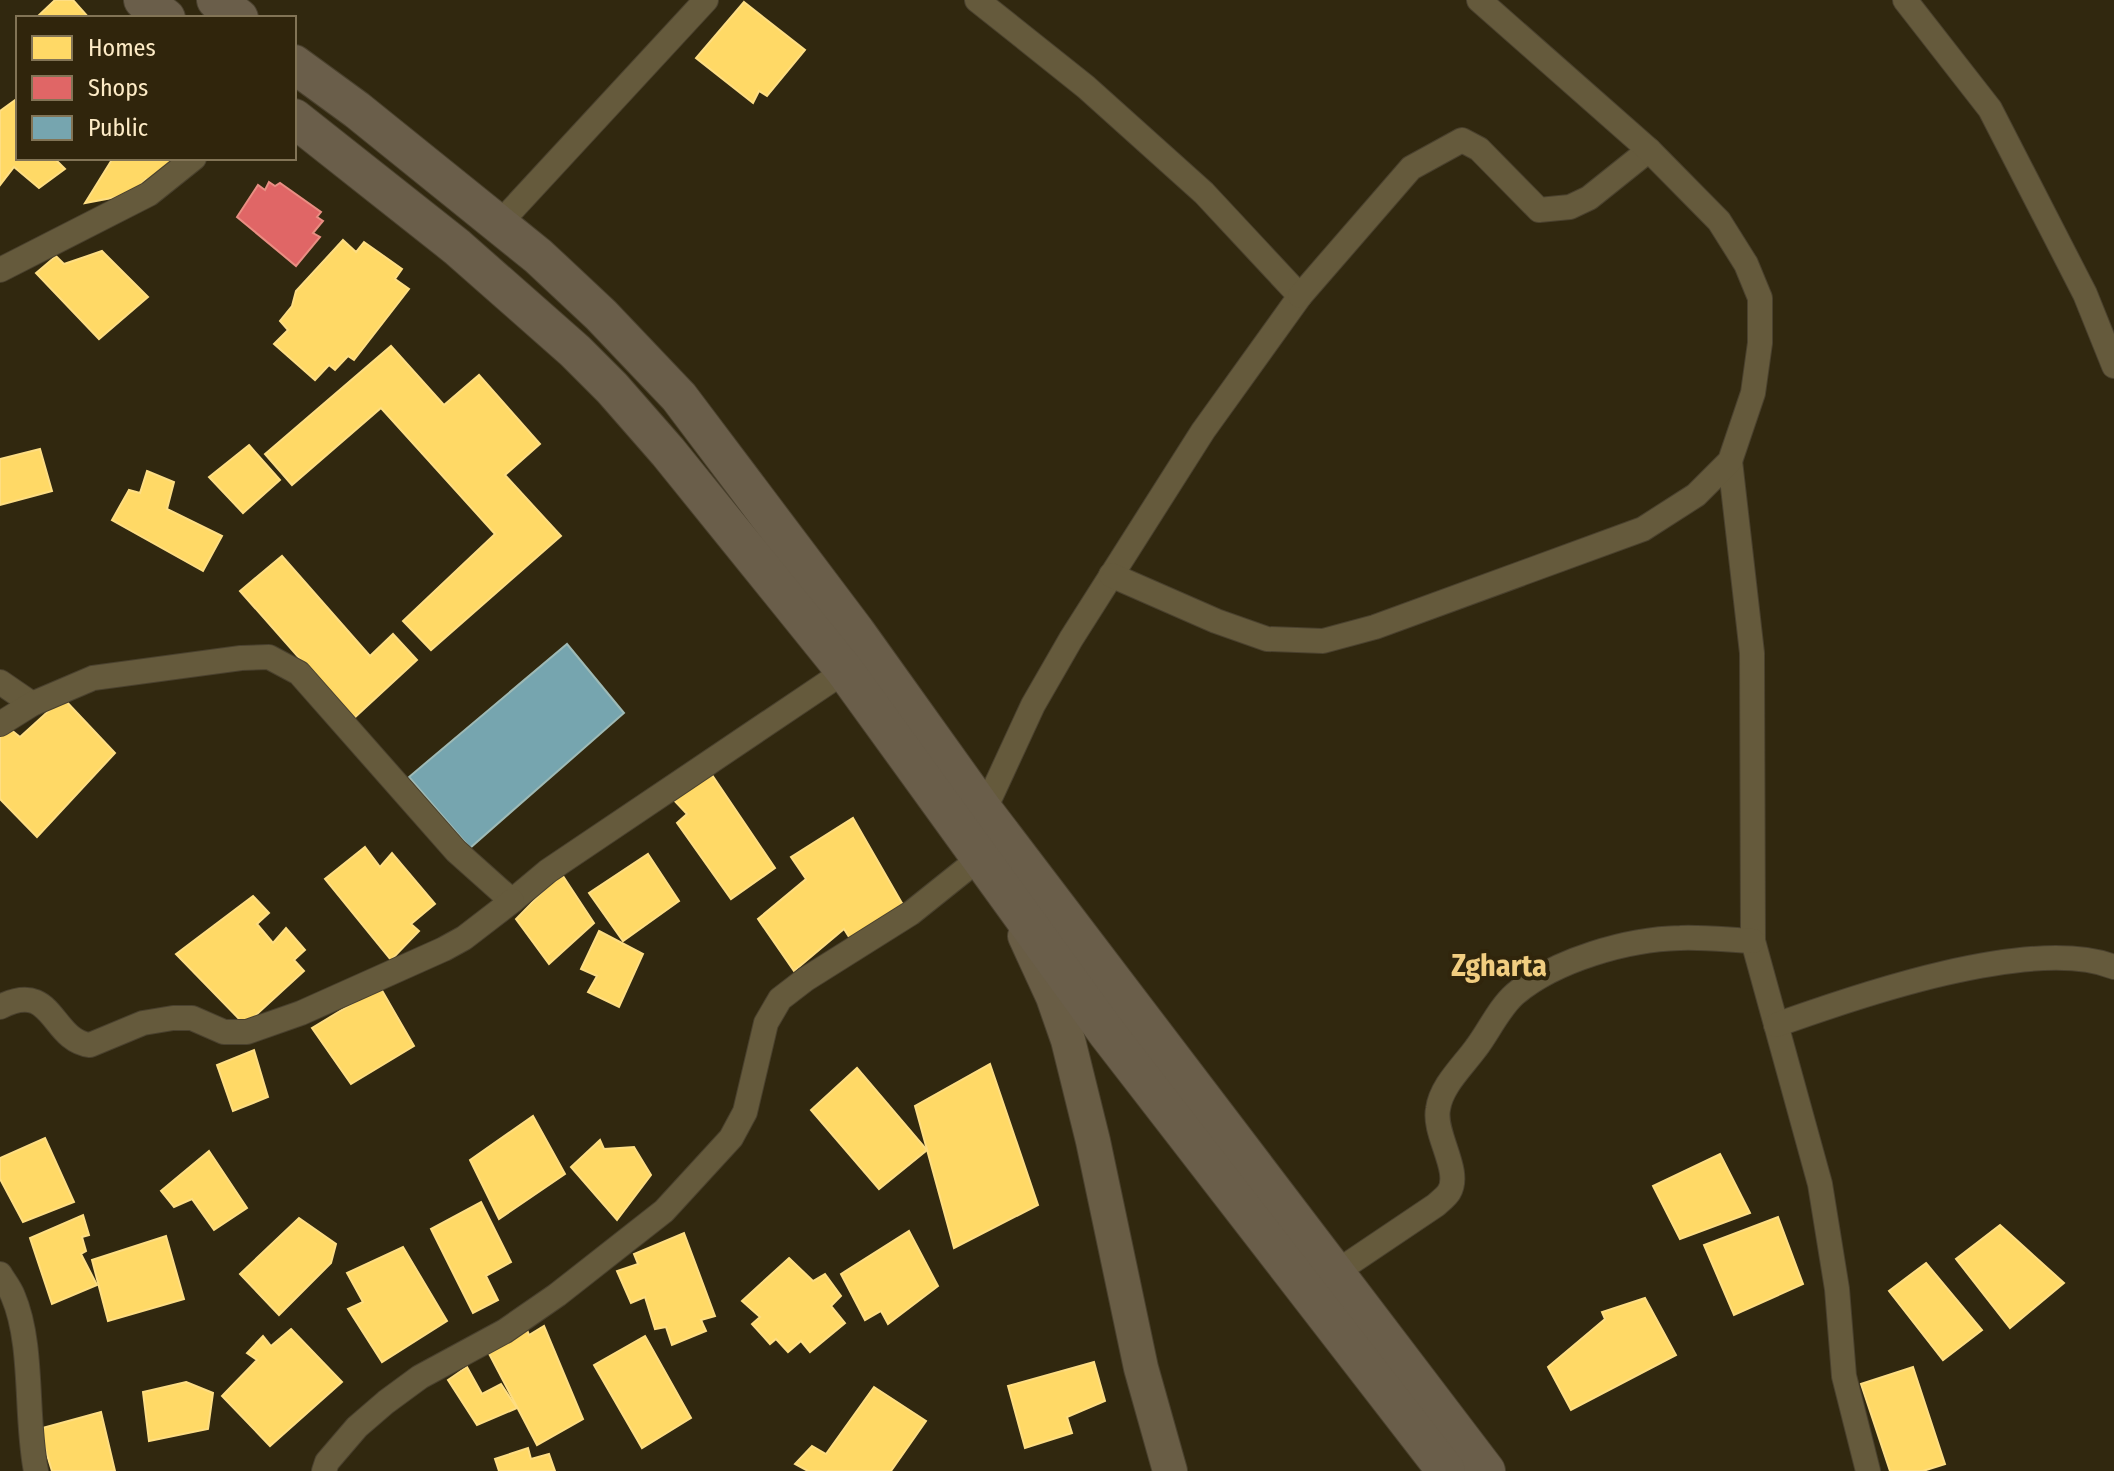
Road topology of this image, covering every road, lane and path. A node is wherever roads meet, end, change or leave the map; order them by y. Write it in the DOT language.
graph roads {
  1 [pos="143,0"];
  2 [pos="216,0"];
  3 [pos="706,0"];
  4 [pos="977,0"];
  5 [pos="1479,0"];
  6 [pos="1905,0"];
  7 [pos="163,16"];
  8 [pos="236,16"];
  9 [pos="296,65"];
  10 [pos="296,120"];
  11 [pos="1649,150"];
  12 [pos="192,160"];
  13 [pos="499,224"];
  14 [pos="0,270"];
  15 [pos="1300,296"];
  16 [pos="2114,366"];
  17 [pos="1730,461"];
  18 [pos="1111,575"];
  19 [pos="845,671"];
  20 [pos="0,682"];
  21 [pos="32,704"];
  22 [pos="0,724"];
  23 [pos="984,811"];
  24 [pos="981,857"];
  25 [pos="1002,888"];
  26 [pos="512,901"];
  27 [pos="1753,941"];
  28 [pos="2114,967"];
  29 [pos="0,1007"];
  30 [pos="1138,1011"];
  31 [pos="1776,1025"];
  32 [pos="1107,1033"];
  33 [pos="1335,1273"];
  34 [pos="0,1274"];
  35 [pos="36,1471"];
  36 [pos="324,1471"];
  37 [pos="1170,1471"];
  38 [pos="1446,1471"];
  39 [pos="1486,1471"];
  40 [pos="1868,1471"];
  1 -- 7 [label="main road"];
  2 -- 8 [label="main road"];
  3 -- 13 [label="street"];
  4 -- 15 [label="street"];
  5 -- 11 [label="street"];
  6 -- 16 [label="street"];
  9 -- 13 [label="main road"];
  10 -- 19 [label="main road"];
  11 -- 15 [label="street"];
  11 -- 17 [label="street"];
  12 -- 14 [label="street"];
  13 -- 23 [label="main road"];
  15 -- 18 [label="street"];
  17 -- 18 [label="street"];
  17 -- 27 [label="street"];
  18 -- 23 [label="street"];
  19 -- 24 [label="main road"];
  19 -- 26 [label="street"];
  20 -- 21 [label="street"];
  21 -- 22 [label="street"];
  21 -- 26 [label="street"];
  23 -- 30 [label="main road"];
  24 -- 25 [label="main road"];
  24 -- 36 [label="street"];
  25 -- 32 [label="main road"];
  25 -- 37 [label="main road"];
  26 -- 29 [label="street"];
  27 -- 31 [label="street"];
  27 -- 33 [label="street"];
  28 -- 31 [label="street"];
  30 -- 32 [label="main road"];
  30 -- 33 [label="main road"];
  31 -- 40 [label="street"];
  32 -- 38 [label="main road"];
  33 -- 39 [label="main road"];
  34 -- 35 [label="street"];
}
